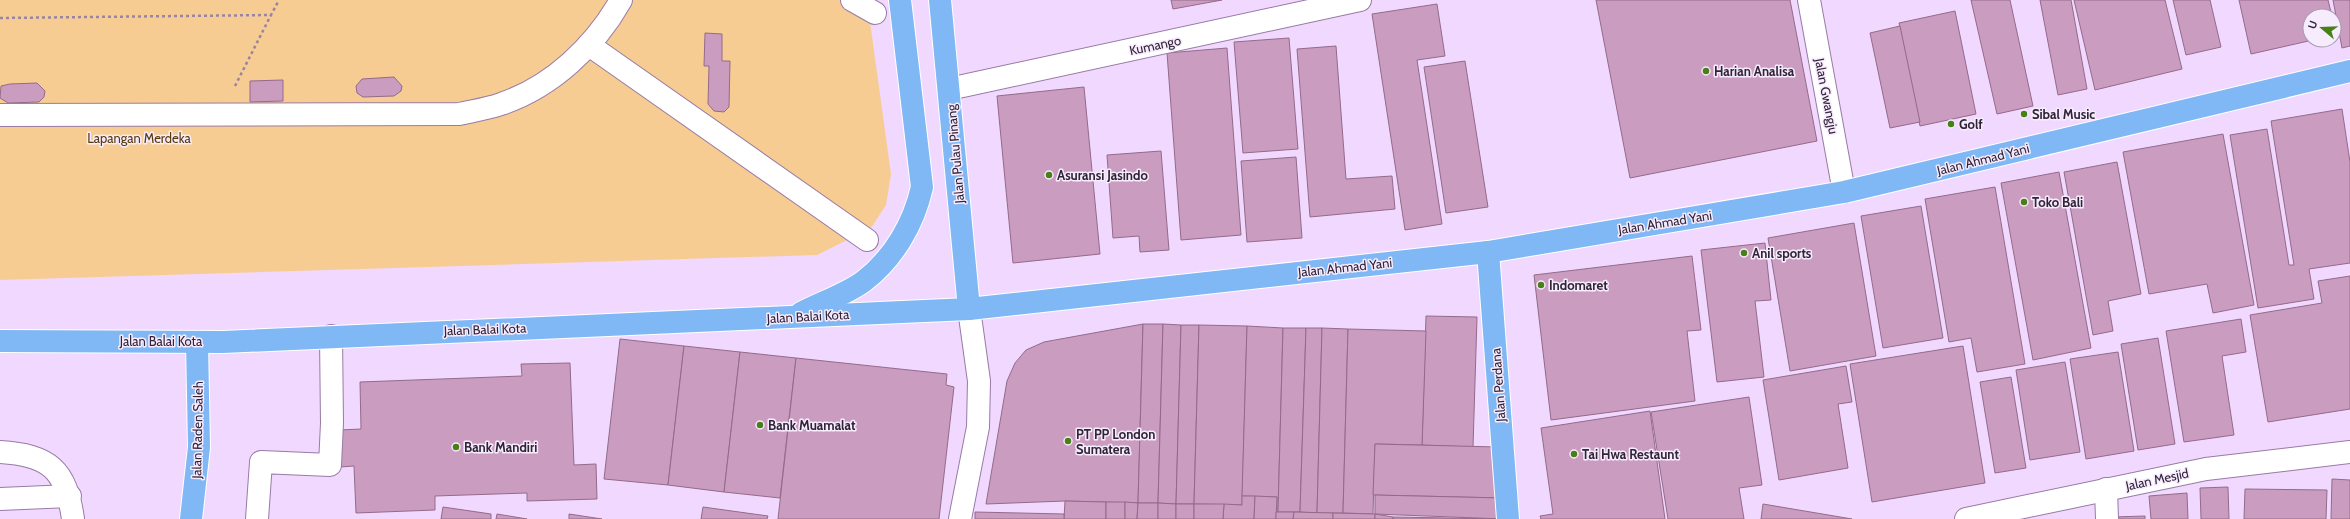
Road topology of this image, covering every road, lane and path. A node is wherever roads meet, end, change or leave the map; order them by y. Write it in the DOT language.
graph roads {
  1 [pos="279,0"];
  2 [pos="621,0"];
  3 [pos="852,0"];
  4 [pos="900,0"];
  5 [pos="940,0"];
  6 [pos="1360,0"];
  7 [pos="1809,0"];
  8 [pos="875,13"];
  9 [pos="271,15"];
  10 [pos="0,18"];
  11 [pos="589,45"];
  12 [pos="2350,71"];
  13 [pos="949,90"];
  14 [pos="0,115"];
  15 [pos="220,115"];
  16 [pos="1844,192"];
  17 [pos="867,240"];
  18 [pos="1488,252"];
  19 [pos="969,309"];
  20 [pos="794,316"];
  21 [pos="331,336"];
  22 [pos="0,341"];
  23 [pos="197,342"];
  24 [pos="0,452"];
  25 [pos="2350,452"];
  26 [pos="2106,489"];
  27 [pos="70,496"];
  28 [pos="0,499"];
  29 [pos="193,518"];
  30 [pos="73,519"];
  31 [pos="256,519"];
  32 [pos="960,519"];
  33 [pos="1508,519"];
  34 [pos="1966,519"];
  35 [pos="2107,519"];
  1 -- 9 [label="path"];
  2 -- 11 [label="street"];
  3 -- 8 [label="street"];
  4 -- 20 [label="main road"];
  5 -- 13 [label="main road, Jalan Pulau Pinang"];
  6 -- 13 [label="street, Kumango"];
  7 -- 16 [label="street, Jalan Gwangju"];
  9 -- 10 [label="path"];
  9 -- 15 [label="path"];
  11 -- 15 [label="street"];
  11 -- 17 [label="street"];
  12 -- 16 [label="main road, Jalan Ahmad Yani"];
  13 -- 19 [label="main road, Jalan Pulau Pinang"];
  14 -- 15 [label="street"];
  16 -- 18 [label="main road, Jalan Ahmad Yani"];
  18 -- 19 [label="main road, Jalan Ahmad Yani"];
  18 -- 33 [label="main road, Jalan Perdana"];
  19 -- 20 [label="main road, Jalan Balai Kota"];
  19 -- 32 [label="street"];
  20 -- 21 [label="main road, Jalan Balai Kota"];
  21 -- 23 [label="main road, Jalan Balai Kota"];
  21 -- 31 [label="street"];
  22 -- 23 [label="main road, Jalan Balai Kota"];
  23 -- 29 [label="main road, Jalan Raden Saleh"];
  24 -- 27 [label="street"];
  25 -- 26 [label="street, Jalan Mesjid"];
  26 -- 34 [label="street, Jalan Mesjid"];
  26 -- 35 [label="street"];
  27 -- 28 [label="street"];
  27 -- 30 [label="street"];
}
